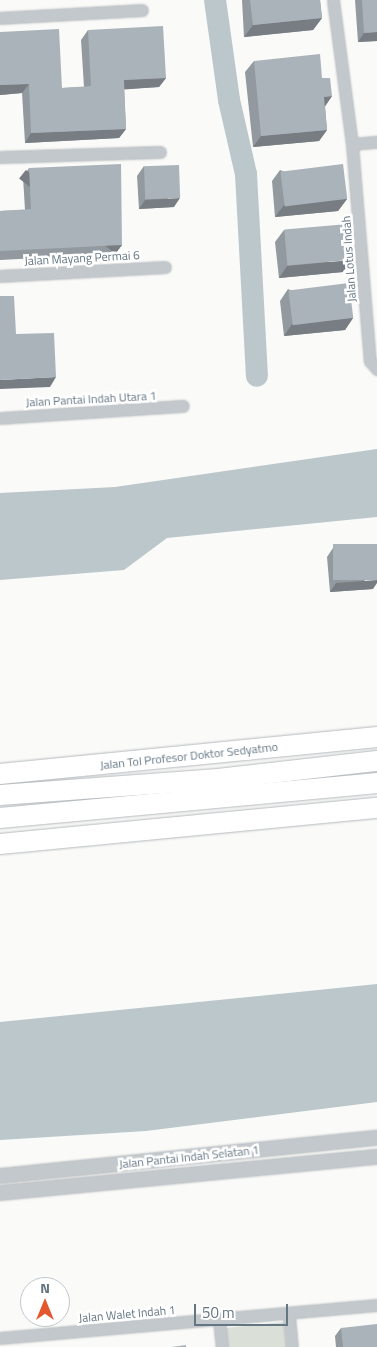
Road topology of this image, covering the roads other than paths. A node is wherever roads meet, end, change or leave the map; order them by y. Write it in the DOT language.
graph roads {
  1 [pos="333,0"];
  2 [pos="142,10"];
  3 [pos="0,18"];
  4 [pos="377,142"];
  5 [pos="352,144"];
  6 [pos="160,152"];
  7 [pos="0,157"];
  8 [pos="165,267"];
  9 [pos="0,276"];
  10 [pos="377,369"];
  11 [pos="182,406"];
  12 [pos="0,418"];
  13 [pos="377,736"];
  14 [pos="377,761"];
  15 [pos="0,774"];
  16 [pos="377,784"];
  17 [pos="0,795"];
  18 [pos="377,808"];
  19 [pos="0,818"];
  20 [pos="0,844"];
  21 [pos="377,1138"];
  22 [pos="377,1157"];
  23 [pos="18,1175"];
  24 [pos="0,1176"];
  25 [pos="20,1192"];
  26 [pos="0,1193"];
  27 [pos="377,1305"];
  28 [pos="288,1314"];
  29 [pos="219,1320"];
  30 [pos="0,1338"];
  31 [pos="28,1342"];
  32 [pos="222,1347"];
  33 [pos="292,1347"];
  1 -- 5 [label="street, Jalan Lotus Indah"];
  2 -- 3 [label="street"];
  4 -- 5 [label="street"];
  5 -- 10 [label="street, Jalan Lotus Indah"];
  6 -- 7 [label="street"];
  8 -- 9 [label="street, Jalan Mayang Permai 6"];
  11 -- 12 [label="street, Jalan Pantai Indah Utara 1"];
  13 -- 15 [label="highway, Jalan Tol Profesor Doktor Sedyatmo"];
  14 -- 17 [label="highway, Jalan Tol Profesor Doktor Sedyatmo"];
  16 -- 19 [label="highway"];
  18 -- 20 [label="highway"];
  21 -- 23 [label="street, Jalan Pantai Indah Selatan 1"];
  22 -- 25 [label="street, Jalan Pantai Indah Selatan 1"];
  23 -- 24 [label="street, Jalan Pantai Indah Selatan 1"];
  23 -- 25 [label="street"];
  25 -- 26 [label="street, Jalan Pantai Indah Selatan 1"];
  27 -- 28 [label="street, Jalan Walet Indah 1"];
  28 -- 29 [label="street, Jalan Walet Indah 1"];
  28 -- 33 [label="street"];
  29 -- 31 [label="street, Jalan Walet Indah 1"];
  29 -- 32 [label="street"];
  30 -- 31 [label="street, Jalan Walet Indah 1"];
}
